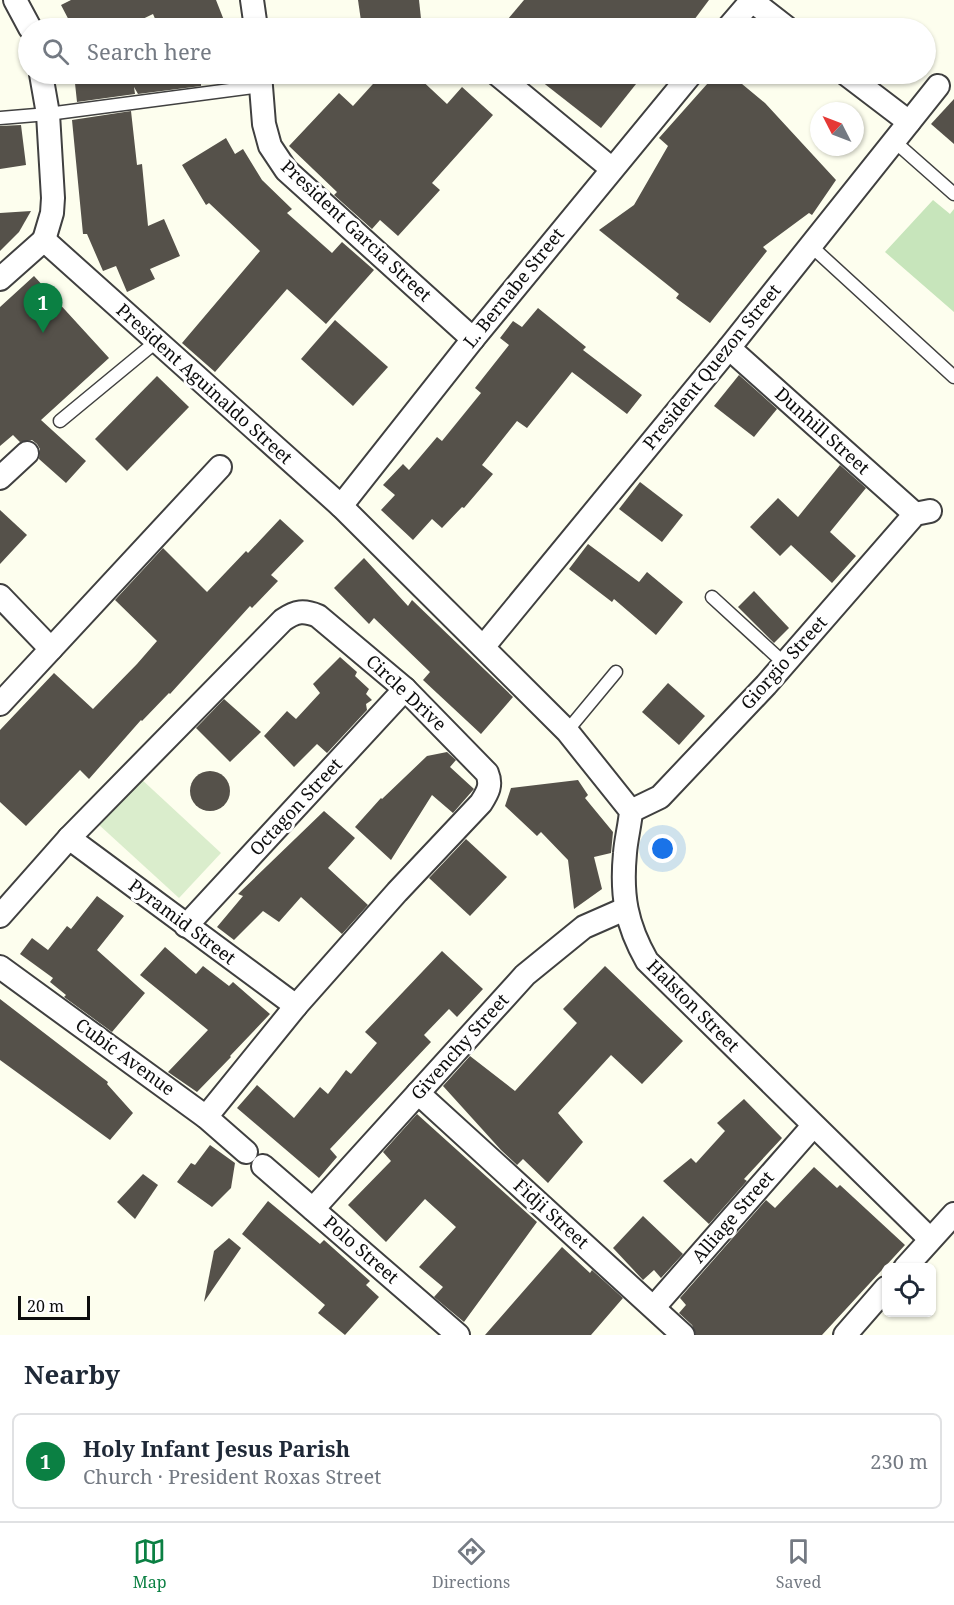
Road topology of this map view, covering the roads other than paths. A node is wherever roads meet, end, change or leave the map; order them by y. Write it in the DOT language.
graph roads {
  1 [pos="15,0"];
  2 [pos="252,0"];
  3 [pos="751,0"];
  4 [pos="25,18"];
  5 [pos="255,18"];
  6 [pos="736,18"];
  7 [pos="774,18"];
  8 [pos="43,84"];
  9 [pos="235,84"];
  10 [pos="260,84"];
  11 [pos="509,84"];
  12 [pos="683,84"];
  13 [pos="859,84"];
  14 [pos="938,86"];
  15 [pos="48,114"];
  16 [pos="0,118"];
  17 [pos="909,122"];
  18 [pos="894,141"];
  19 [pos="612,169"];
  20 [pos="954,194"];
  21 [pos="44,240"];
  22 [pos="811,246"];
  23 [pos="0,279"];
  24 [pos="473,339"];
  25 [pos="157,341"];
  26 [pos="729,348"];
  27 [pos="954,377"];
  28 [pos="60,421"];
  29 [pos="27,453"];
  30 [pos="220,467"];
  31 [pos="0,478"];
  32 [pos="341,506"];
  33 [pos="922,513"];
  34 [pos="0,596"];
  35 [pos="712,597"];
  36 [pos="484,646"];
  37 [pos="51,649"];
  38 [pos="785,664"];
  39 [pos="616,672"];
  40 [pos="405,689"];
  41 [pos="0,704"];
  42 [pos="567,731"];
  43 [pos="631,811"];
  44 [pos="69,838"];
  45 [pos="625,909"];
  46 [pos="0,916"];
  47 [pos="186,926"];
  48 [pos="0,966"];
  49 [pos="296,1006"];
  50 [pos="418,1093"];
  51 [pos="206,1117"];
  52 [pos="813,1126"];
  53 [pos="255,1159"];
  54 [pos="313,1209"];
  55 [pos="954,1214"];
  56 [pos="930,1239"];
  57 [pos="909,1263"];
  58 [pos="882,1293"];
  59 [pos="654,1307"];
  60 [pos="458,1335"];
  61 [pos="683,1335"];
  62 [pos="845,1335"];
  1 -- 4 [label="street"];
  2 -- 5 [label="street"];
  3 -- 6 [label="street"];
  3 -- 7 [label="street"];
  8 -- 15 [label="street"];
  9 -- 15 [label="lane"];
  10 -- 24 [label="street, President Garcia Street"];
  11 -- 19 [label="street"];
  12 -- 19 [label="street, L. Bernabe Street"];
  13 -- 17 [label="street"];
  14 -- 17 [label="street, President Quezon Street"];
  15 -- 16 [label="lane"];
  15 -- 21 [label="street"];
  17 -- 18 [label="street, President Quezon Street"];
  18 -- 20 [label="lane"];
  18 -- 22 [label="street, President Quezon Street"];
  19 -- 24 [label="street, L. Bernabe Street"];
  21 -- 23 [label="street"];
  21 -- 25 [label="street, President Aguinaldo Street"];
  22 -- 26 [label="street, President Quezon Street"];
  22 -- 27 [label="lane"];
  24 -- 32 [label="street, L. Bernabe Street"];
  25 -- 28 [label="lane"];
  25 -- 32 [label="street, President Aguinaldo Street"];
  26 -- 33 [label="street, Dunhill Street"];
  26 -- 36 [label="street, President Quezon Street"];
  29 -- 31 [label="street"];
  30 -- 37 [label="street"];
  32 -- 36 [label="street, President Aguinaldo Street"];
  33 -- 38 [label="street, Giorgio Street"];
  34 -- 37 [label="street"];
  35 -- 38 [label="lane"];
  36 -- 42 [label="street"];
  37 -- 41 [label="street"];
  38 -- 43 [label="street, Giorgio Street"];
  39 -- 42 [label="lane"];
  40 -- 44 [label="street, Circle Drive"];
  40 -- 47 [label="street, Octagon Street"];
  40 -- 49 [label="street, Circle Drive"];
  42 -- 43 [label="street"];
  43 -- 45 [label="street, Halston Street"];
  44 -- 46 [label="street, Circle Drive"];
  44 -- 47 [label="street, Pyramid Street"];
  45 -- 50 [label="street, Givenchy Street"];
  45 -- 52 [label="street, Halston Street"];
  47 -- 49 [label="street, Pyramid Street"];
  48 -- 51 [label="street, Cubic Avenue"];
  49 -- 51 [label="street, Circle Drive"];
  50 -- 54 [label="street, Givenchy Street"];
  50 -- 59 [label="street, Fidji Street"];
  51 -- 53 [label="street, Cubic Avenue"];
  52 -- 56 [label="street, Halston Street"];
  52 -- 59 [label="street, Alliage Street"];
  53 -- 54 [label="street, Polo Street"];
  54 -- 60 [label="street, Polo Street"];
  55 -- 56 [label="street"];
  56 -- 57 [label="street"];
  58 -- 62 [label="street"];
  59 -- 61 [label="street, Fidji Street"];
}
